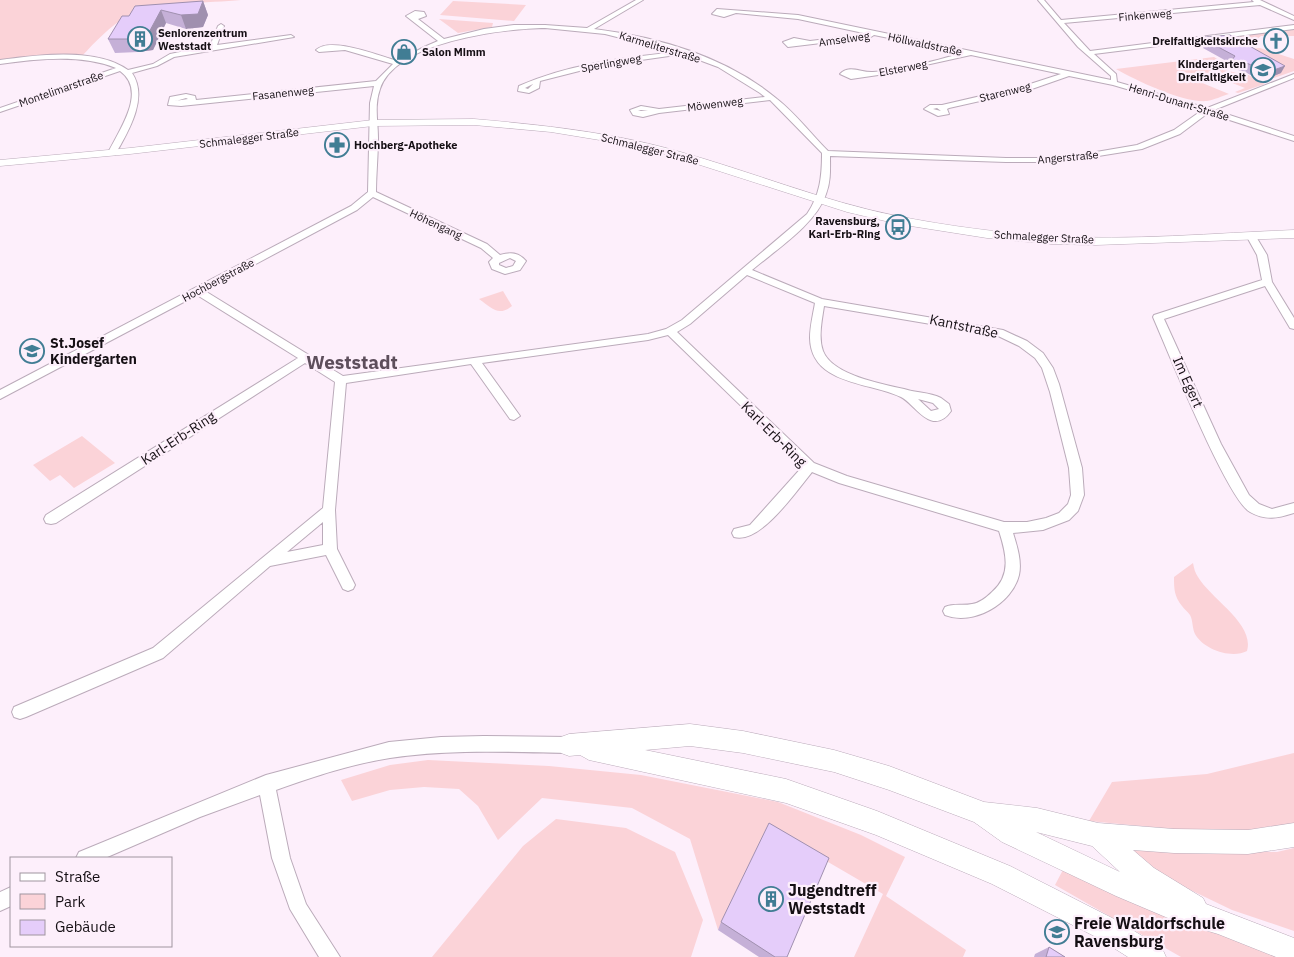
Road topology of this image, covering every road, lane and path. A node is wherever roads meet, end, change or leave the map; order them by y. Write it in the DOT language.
graph roads {
  1 [pos="640,0"];
  2 [pos="1041,0"];
  3 [pos="1269,0"];
  4 [pos="1257,1"];
  5 [pos="735,11"];
  6 [pos="412,18"];
  7 [pos="1294,18"];
  8 [pos="1058,22"];
  9 [pos="220,26"];
  10 [pos="1294,27"];
  11 [pos="589,29"];
  12 [pos="878,34"];
  13 [pos="291,37"];
  14 [pos="443,42"];
  15 [pos="809,43"];
  16 [pos="213,47"];
  17 [pos="343,49"];
  18 [pos="686,52"];
  19 [pos="970,53"];
  20 [pos="1088,53"];
  21 [pos="0,62"];
  22 [pos="399,63"];
  23 [pos="124,70"];
  24 [pos="865,74"];
  25 [pos="1067,74"];
  26 [pos="1294,76"];
  27 [pos="537,80"];
  28 [pos="379,83"];
  29 [pos="1114,83"];
  30 [pos="771,98"];
  31 [pos="188,103"];
  32 [pos="943,108"];
  33 [pos="0,110"];
  34 [pos="1207,110"];
  35 [pos="659,111"];
  36 [pos="373,123"];
  37 [pos="1294,139"];
  38 [pos="826,152"];
  39 [pos="112,153"];
  40 [pos="0,163"];
  41 [pos="372,193"];
  42 [pos="821,201"];
  43 [pos="1294,234"];
  44 [pos="1252,237"];
  45 [pos="498,258"];
  46 [pos="746,271"];
  47 [pos="1267,282"];
  48 [pos="198,291"];
  49 [pos="820,302"];
  50 [pos="1294,326"];
  51 [pos="670,331"];
  52 [pos="304,358"];
  53 [pos="474,360"];
  54 [pos="341,380"];
  55 [pos="907,394"];
  56 [pos="0,395"];
  57 [pos="514,416"];
  58 [pos="810,466"];
  59 [pos="1294,508"];
  60 [pos="330,510"];
  61 [pos="51,519"];
  62 [pos="1004,527"];
  63 [pos="739,533"];
  64 [pos="330,549"];
  65 [pos="265,562"];
  66 [pos="348,585"];
  67 [pos="950,611"];
  68 [pos="20,712"];
  69 [pos="569,745"];
  70 [pos="266,783"];
  71 [pos="982,812"];
  72 [pos="1098,835"];
  73 [pos="1294,835"];
  74 [pos="88,857"];
  75 [pos="1218,921"];
  76 [pos="1294,951"];
  77 [pos="330,957"];
  78 [pos="1153,957"];
  1 -- 11 [label="street"];
  2 -- 8 [label="street, Henri-Dunant-Straße"];
  3 -- 4 [label="street, Finkenweg"];
  4 -- 7 [label="street"];
  4 -- 8 [label="street, Finkenweg"];
  5 -- 12 [label="street, Höllwaldstraße"];
  6 -- 14 [label="street"];
  8 -- 20 [label="street, Henri-Dunant-Straße"];
  9 -- 16 [label="street"];
  10 -- 20 [label="street"];
  11 -- 14 [label="street, Karmeliterstraße"];
  11 -- 18 [label="street, Karmeliterstraße"];
  12 -- 15 [label="street, Amselweg"];
  12 -- 19 [label="street, Höllwaldstraße"];
  13 -- 16 [label="street, Montelimarstraße"];
  14 -- 22 [label="street, Karmeliterstraße"];
  16 -- 23 [label="street, Montelimarstraße"];
  17 -- 22 [label="street"];
  18 -- 27 [label="street, Sperlingweg"];
  18 -- 30 [label="street, Karmeliterstraße"];
  19 -- 24 [label="street, Elsterweg"];
  19 -- 25 [label="street, Höllwaldstraße"];
  20 -- 29 [label="street, Henri-Dunant-Straße"];
  21 -- 23 [label="street"];
  22 -- 28 [label="street, Karmeliterstraße"];
  23 -- 33 [label="street, Montelimarstraße"];
  23 -- 39 [label="street"];
  25 -- 29 [label="street, Höllwaldstraße"];
  25 -- 32 [label="street, Starenweg"];
  26 -- 34 [label="street, Angerstraße"];
  28 -- 31 [label="street, Fasanenweg"];
  28 -- 36 [label="street"];
  29 -- 34 [label="street, Henri-Dunant-Straße"];
  30 -- 35 [label="street, Möwenweg"];
  30 -- 38 [label="street, Karmeliterstraße"];
  34 -- 37 [label="street, Henri-Dunant-Straße"];
  34 -- 38 [label="street, Angerstraße"];
  36 -- 39 [label="street, Schmalegger Straße"];
  36 -- 41 [label="street"];
  36 -- 42 [label="street, Schmalegger Straße"];
  38 -- 42 [label="street"];
  39 -- 40 [label="street, Schmalegger Straße"];
  41 -- 45 [label="street, Höhengang"];
  41 -- 48 [label="street, Hochbergstraße"];
  42 -- 44 [label="street, Schmalegger Straße"];
  42 -- 46 [label="street"];
  43 -- 44 [label="street, Schmalegger Straße"];
  44 -- 47 [label="street"];
  46 -- 49 [label="street, Kantstraße"];
  46 -- 51 [label="street"];
  47 -- 50 [label="street"];
  47 -- 59 [label="street, Im Egert"];
  48 -- 52 [label="street"];
  48 -- 56 [label="street, Hochbergstraße"];
  49 -- 55 [label="street"];
  49 -- 62 [label="street, Kantstraße"];
  51 -- 53 [label="street"];
  51 -- 58 [label="street, Karl-Erb-Ring"];
  52 -- 54 [label="street"];
  52 -- 61 [label="street, Karl-Erb-Ring"];
  53 -- 54 [label="street"];
  53 -- 57 [label="street"];
  54 -- 60 [label="street"];
  58 -- 62 [label="street, Kantstraße"];
  58 -- 63 [label="street, Karl-Erb-Ring"];
  60 -- 64 [label="street"];
  60 -- 65 [label="street"];
  62 -- 67 [label="street"];
  64 -- 65 [label="street"];
  64 -- 66 [label="street"];
  65 -- 68 [label="street"];
  69 -- 70 [label="street"];
  69 -- 71 [label="street"];
  69 -- 78 [label="street"];
  70 -- 74 [label="street"];
  70 -- 77 [label="street"];
  71 -- 72 [label="street"];
  71 -- 75 [label="street"];
  72 -- 73 [label="street"];
  72 -- 75 [label="street"];
  75 -- 76 [label="street"];
}
